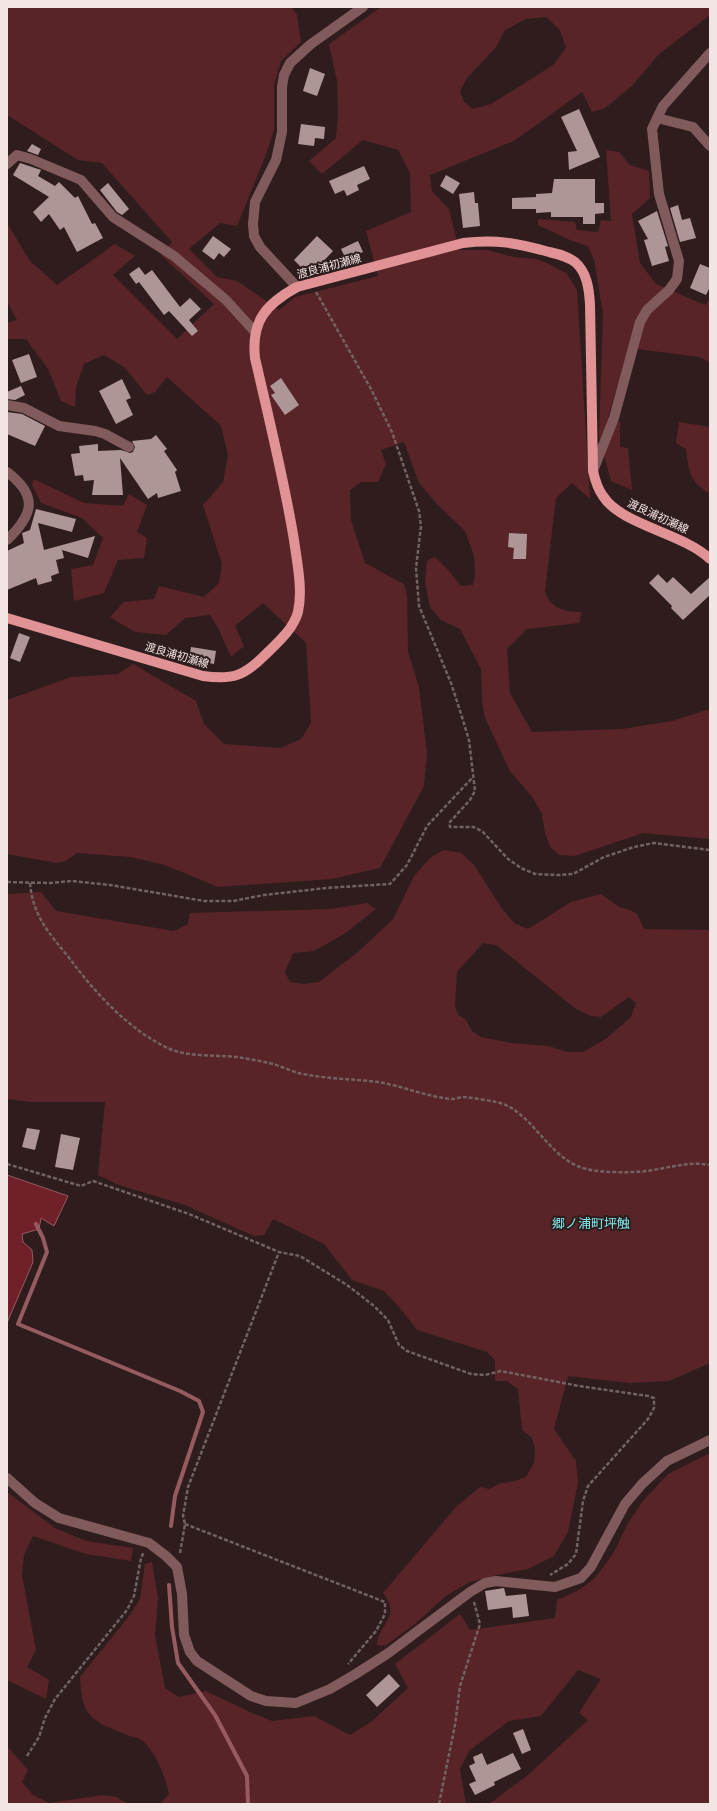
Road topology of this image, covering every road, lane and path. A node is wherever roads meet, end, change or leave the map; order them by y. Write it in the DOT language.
graph roads {
  1 [pos="363,7"];
  2 [pos="710,53"];
  3 [pos="657,118"];
  4 [pos="710,146"];
  5 [pos="7,164"];
  6 [pos="310,284"];
  7 [pos="297,287"];
  8 [pos="255,332"];
  9 [pos="7,406"];
  10 [pos="129,447"];
  11 [pos="593,471"];
  12 [pos="7,472"];
  13 [pos="7,540"];
  14 [pos="710,559"];
  15 [pos="7,618"];
  16 [pos="473,777"];
  17 [pos="710,850"];
  18 [pos="7,882"];
  19 [pos="30,883"];
  20 [pos="7,1164"];
  21 [pos="710,1165"];
  22 [pos="279,1252"];
  23 [pos="710,1440"];
  24 [pos="7,1478"];
  25 [pos="185,1524"];
  26 [pos="149,1543"];
  27 [pos="177,1567"];
  28 [pos="534,1584"];
  29 [pos="470,1592"];
  30 [pos="343,1669"];
  31 [pos="27,1756"];
  32 [pos="439,1804"];
  1 -- 7 [label="street"];
  2 -- 3 [label="street"];
  3 -- 4 [label="street"];
  3 -- 11 [label="street"];
  5 -- 8 [label="street"];
  6 -- 7 [label="main road, 渡良浦初瀬線"];
  6 -- 11 [label="main road, 渡良浦初瀬線"];
  6 -- 16 [label="path"];
  7 -- 8 [label="main road, 渡良浦初瀬線"];
  8 -- 15 [label="main road, 渡良浦初瀬線"];
  9 -- 10 [label="street"];
  11 -- 14 [label="main road, 渡良浦初瀬線"];
  12 -- 13 [label="street"];
  16 -- 17 [label="path"];
  16 -- 19 [label="path"];
  18 -- 19 [label="path"];
  19 -- 21 [label="path"];
  20 -- 22 [label="path"];
  22 -- 25 [label="path"];
  22 -- 28 [label="path"];
  23 -- 28 [label="street"];
  24 -- 26 [label="street"];
  25 -- 27 [label="path"];
  25 -- 30 [label="path"];
  26 -- 27 [label="street"];
  26 -- 31 [label="path"];
  27 -- 29 [label="street"];
  28 -- 29 [label="street"];
  29 -- 32 [label="path"];
}
